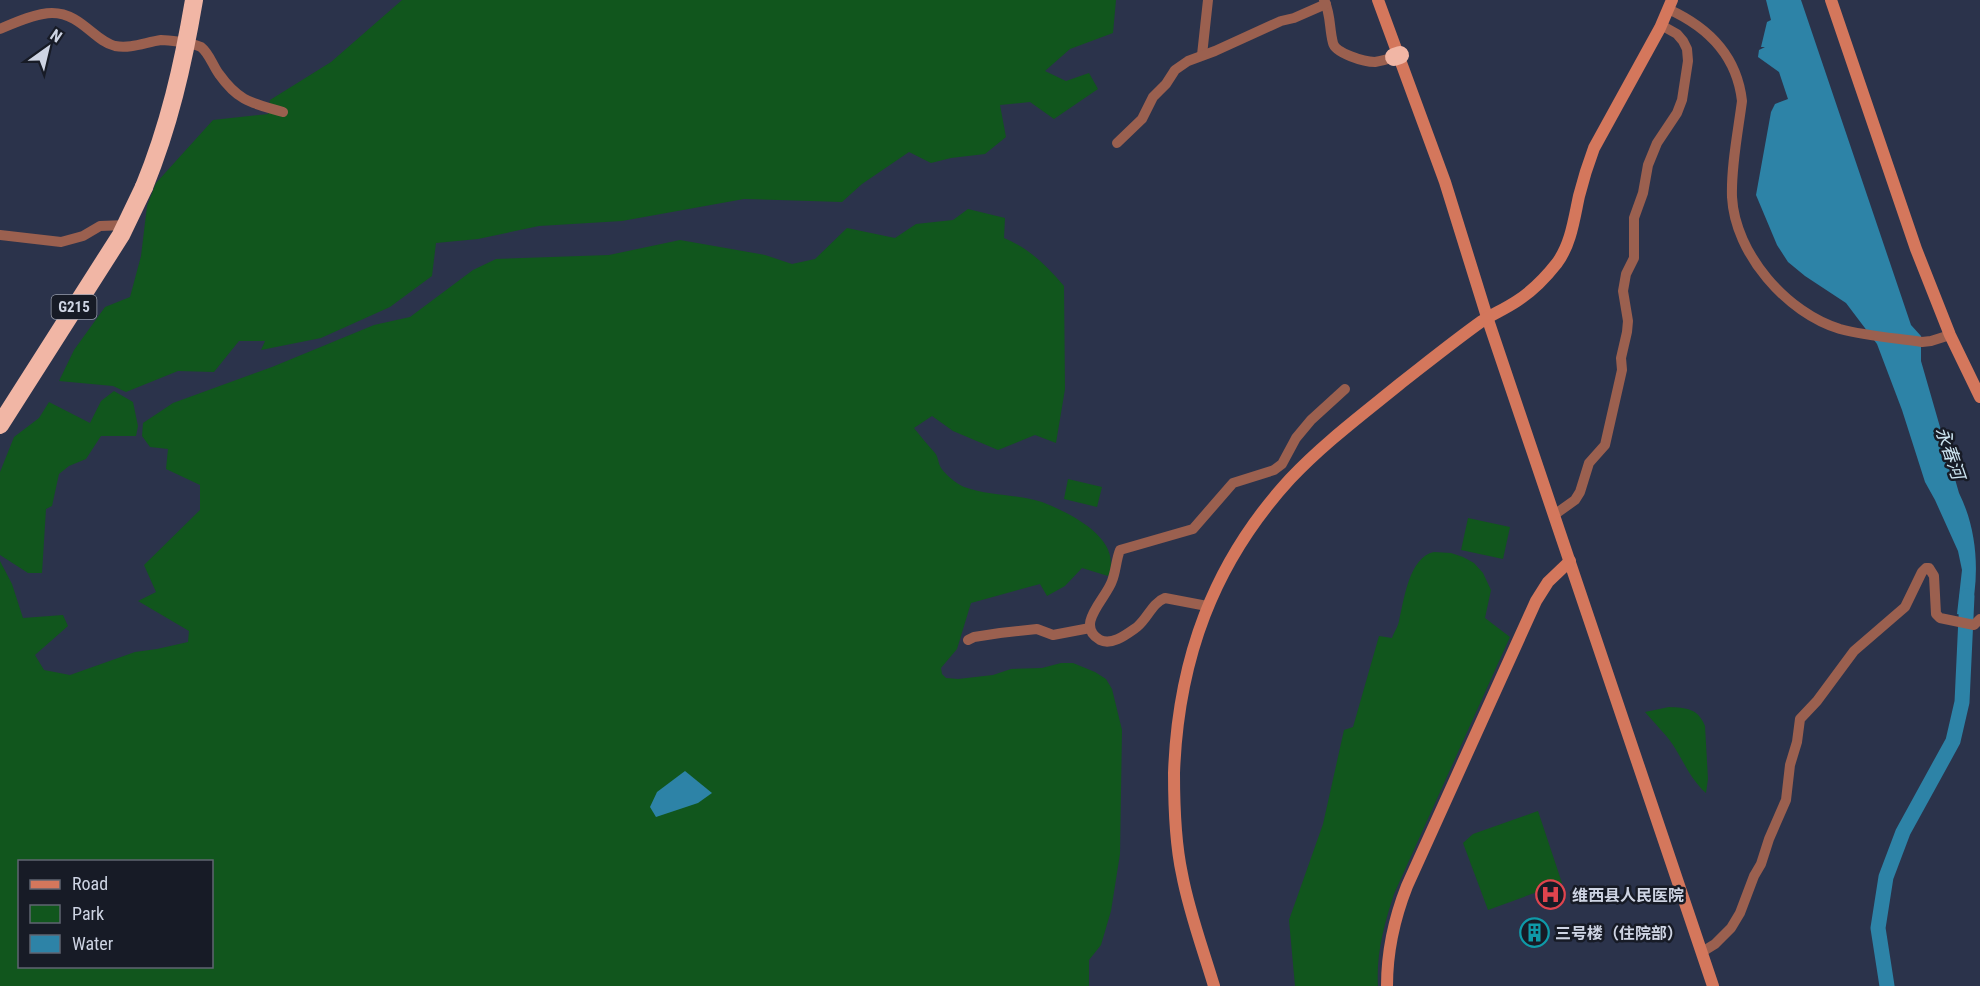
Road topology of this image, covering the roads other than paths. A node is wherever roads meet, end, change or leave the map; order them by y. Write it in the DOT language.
graph roads {
  1 [pos="194,0"];
  2 [pos="1208,0"];
  3 [pos="1371,0"];
  4 [pos="1378,0"];
  5 [pos="1831,0"];
  6 [pos="1325,2"];
  7 [pos="1670,5"];
  8 [pos="1661,25"];
  9 [pos="0,29"];
  10 [pos="1202,55"];
  11 [pos="1397,56"];
  12 [pos="283,112"];
  13 [pos="1117,143"];
  14 [pos="126,225"];
  15 [pos="0,235"];
  16 [pos="1487,317"];
  17 [pos="1950,335"];
  18 [pos="1345,389"];
  19 [pos="1980,397"];
  20 [pos="0,425"];
  21 [pos="1554,515"];
  22 [pos="1570,561"];
  23 [pos="1207,606"];
  24 [pos="1975,622"];
  25 [pos="1090,628"];
  26 [pos="969,640"];
  27 [pos="1702,952"];
  28 [pos="1214,986"];
  29 [pos="1387,986"];
  30 [pos="1713,986"];
  1 -- 14 [label="highway, G215, bridge"];
  2 -- 10 [label="street"];
  3 -- 11 [label="main road"];
  4 -- 11 [label="main road"];
  5 -- 17 [label="main road"];
  6 -- 10 [label="street"];
  6 -- 11 [label="street"];
  7 -- 8 [label="main road"];
  7 -- 17 [label="street"];
  8 -- 16 [label="main road"];
  8 -- 21 [label="street"];
  9 -- 12 [label="street"];
  10 -- 13 [label="street"];
  11 -- 16 [label="main road"];
  14 -- 15 [label="street"];
  14 -- 20 [label="highway, G215"];
  16 -- 21 [label="main road"];
  16 -- 23 [label="main road"];
  17 -- 19 [label="main road"];
  18 -- 25 [label="street"];
  21 -- 22 [label="main road"];
  22 -- 27 [label="main road"];
  22 -- 29 [label="main road"];
  23 -- 25 [label="street"];
  23 -- 28 [label="main road"];
  24 -- 27 [label="street"];
  25 -- 26 [label="street"];
  27 -- 30 [label="main road"];
}
